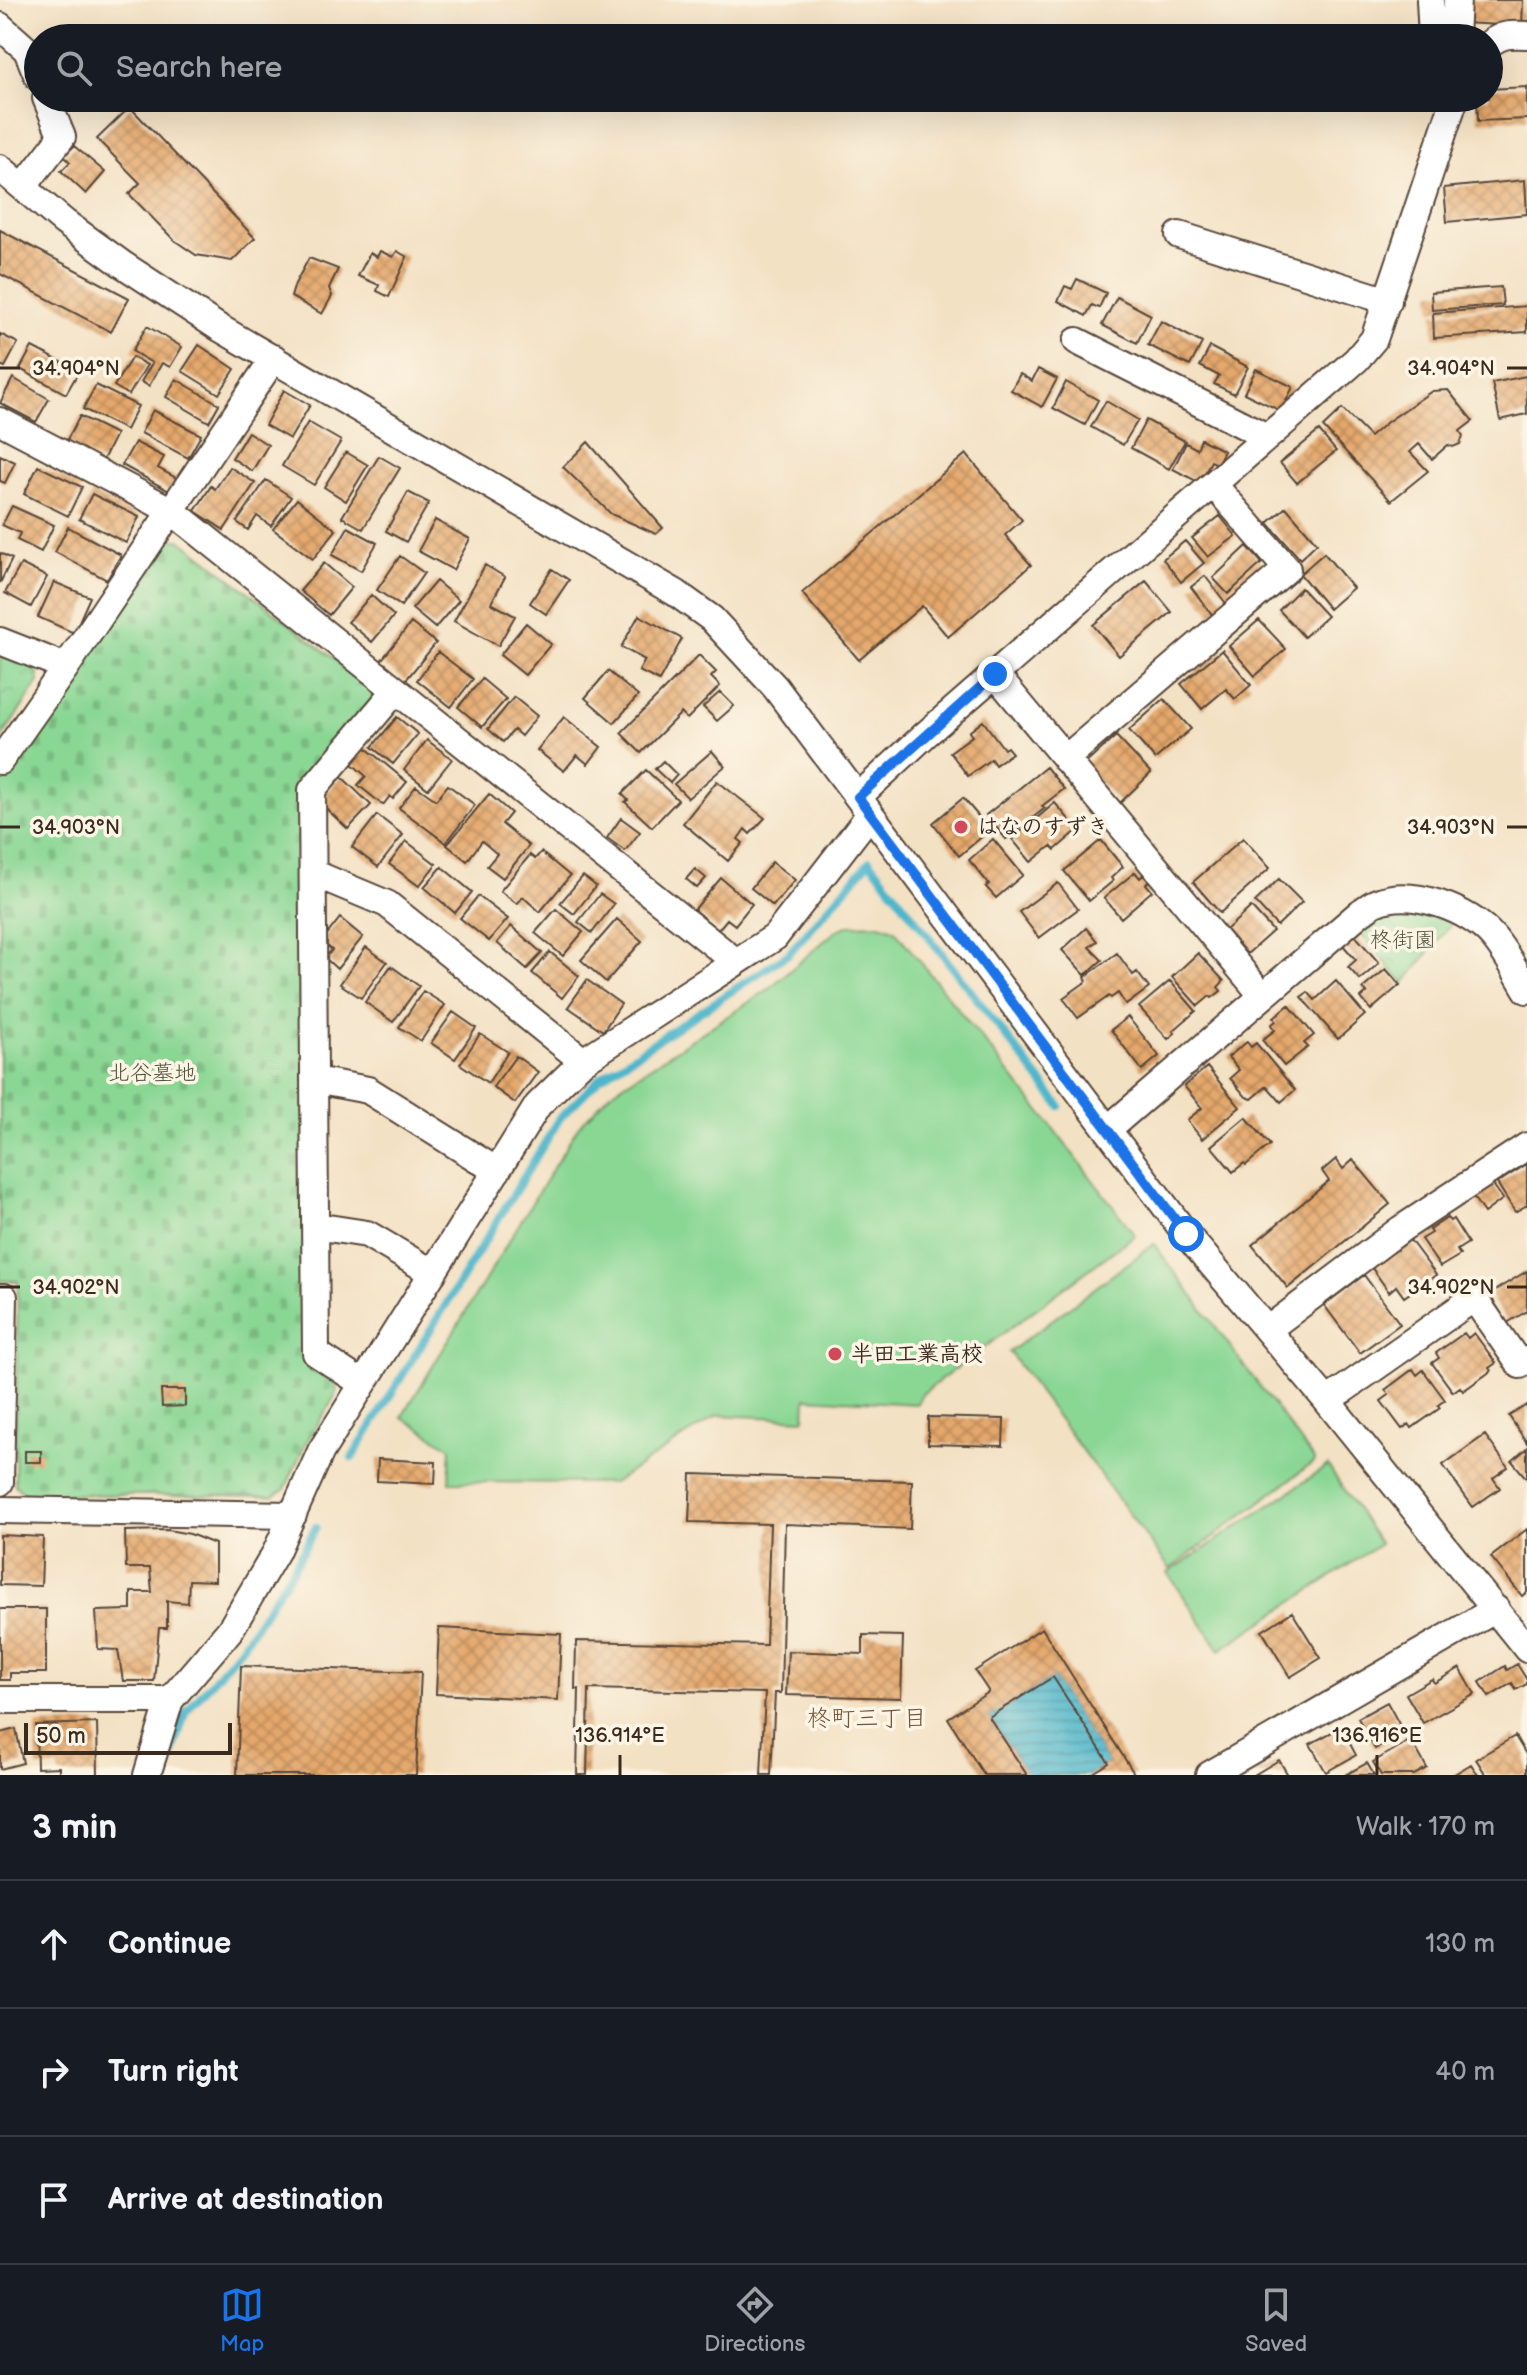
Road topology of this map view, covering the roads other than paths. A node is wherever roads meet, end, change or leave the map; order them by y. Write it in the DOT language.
graph roads {
  1 [pos="1430,0"];
  2 [pos="1457,0"];
  3 [pos="1431,24"];
  4 [pos="1456,24"];
  5 [pos="0,26"];
  6 [pos="1503,35"];
  7 [pos="1527,35"];
  8 [pos="24,47"];
  9 [pos="52,112"];
  10 [pos="1450,112"];
  11 [pos="0,168"];
  12 [pos="23,187"];
  13 [pos="1179,235"];
  14 [pos="1388,301"];
  15 [pos="1077,341"];
  16 [pos="274,358"];
  17 [pos="0,421"];
  18 [pos="1267,437"];
  19 [pos="1214,485"];
  20 [pos="172,511"];
  21 [pos="0,641"];
  22 [pos="66,667"];
  23 [pos="995,674"];
  24 [pos="396,690"];
  25 [pos="1065,759"];
  26 [pos="0,761"];
  27 [pos="864,805"];
  28 [pos="313,873"];
  29 [pos="736,962"];
  30 [pos="1527,990"];
  31 [pos="1262,995"];
  32 [pos="583,1061"];
  33 [pos="315,1080"];
  34 [pos="1108,1129"];
  35 [pos="1527,1146"];
  36 [pos="497,1171"];
  37 [pos="315,1226"];
  38 [pos="433,1273"];
  39 [pos="0,1297"];
  40 [pos="1267,1330"];
  41 [pos="1527,1360"];
  42 [pos="363,1384"];
  43 [pos="1327,1401"];
  44 [pos="0,1482"];
  45 [pos="0,1510"];
  46 [pos="293,1515"];
  47 [pos="1496,1609"];
  48 [pos="1527,1649"];
  49 [pos="0,1700"];
  50 [pos="170,1700"];
  51 [pos="147,1775"];
  52 [pos="1209,1775"];
  1 -- 3 [label="street"];
  2 -- 4 [label="street"];
  5 -- 8 [label="street"];
  6 -- 7 [label="street"];
  9 -- 12 [label="street"];
  10 -- 14 [label="street"];
  11 -- 12 [label="street"];
  12 -- 16 [label="street"];
  13 -- 14 [label="street"];
  14 -- 18 [label="street"];
  15 -- 18 [label="street"];
  16 -- 20 [label="street"];
  16 -- 27 [label="street"];
  17 -- 20 [label="street"];
  18 -- 19 [label="street"];
  19 -- 23 [label="street"];
  19 -- 25 [label="street"];
  20 -- 22 [label="street"];
  20 -- 24 [label="street"];
  21 -- 22 [label="street"];
  22 -- 26 [label="street"];
  23 -- 25 [label="street"];
  23 -- 27 [label="street"];
  24 -- 28 [label="street"];
  24 -- 29 [label="street"];
  25 -- 31 [label="street"];
  27 -- 29 [label="street"];
  27 -- 34 [label="street"];
  28 -- 32 [label="street"];
  28 -- 33 [label="street"];
  29 -- 32 [label="street"];
  30 -- 31 [label="street"];
  31 -- 34 [label="street"];
  32 -- 36 [label="street"];
  33 -- 36 [label="street"];
  33 -- 37 [label="street"];
  34 -- 40 [label="street"];
  35 -- 40 [label="street"];
  36 -- 38 [label="street"];
  37 -- 38 [label="street"];
  37 -- 42 [label="street"];
  38 -- 42 [label="street"];
  39 -- 44 [label="street"];
  40 -- 43 [label="street"];
  41 -- 43 [label="street"];
  42 -- 46 [label="street"];
  43 -- 47 [label="street"];
  45 -- 46 [label="street"];
  46 -- 50 [label="street"];
  47 -- 48 [label="street"];
  47 -- 52 [label="street"];
  49 -- 50 [label="street"];
  50 -- 51 [label="street"];
}
